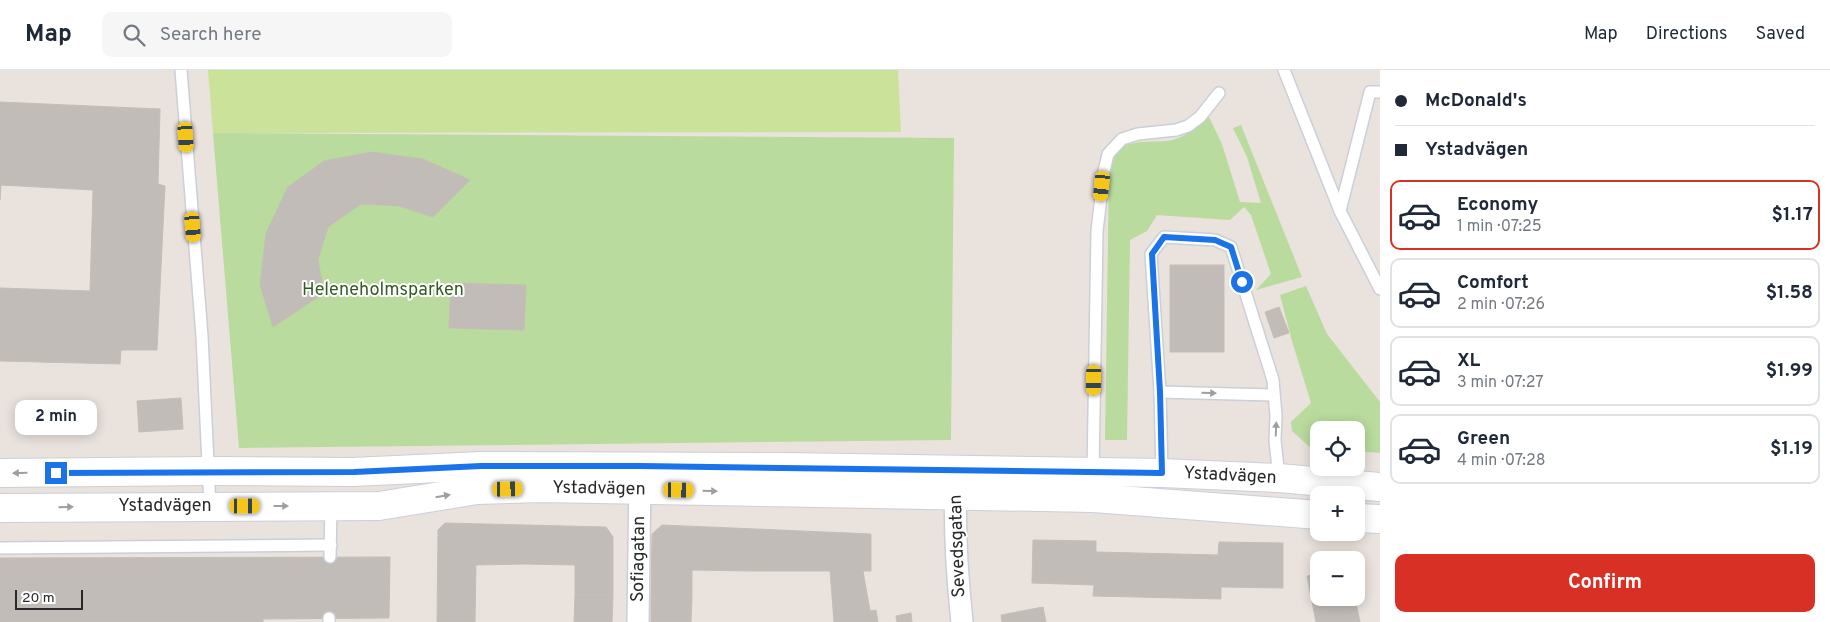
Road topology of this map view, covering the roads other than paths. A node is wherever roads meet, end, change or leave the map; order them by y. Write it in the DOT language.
graph roads {
  1 [pos="181,70"];
  2 [pos="1284,70"];
  3 [pos="1380,92"];
  4 [pos="1219,93"];
  5 [pos="1340,211"];
  6 [pos="1380,289"];
  7 [pos="1160,392"];
  8 [pos="1274,395"];
  9 [pos="957,470"];
  10 [pos="209,471"];
  11 [pos="0,473"];
  12 [pos="1162,473"];
  13 [pos="640,477"];
  14 [pos="1279,478"];
  15 [pos="1093,485"];
  16 [pos="1380,487"];
  17 [pos="955,497"];
  18 [pos="331,505"];
  19 [pos="210,506"];
  20 [pos="0,508"];
  21 [pos="1310,514"];
  22 [pos="1365,518"];
  23 [pos="1380,519"];
  24 [pos="331,545"];
  25 [pos="0,548"];
  26 [pos="330,558"];
  27 [pos="638,622"];
  28 [pos="962,622"];
  1 -- 10 [label="lane"];
  2 -- 5 [label="lane"];
  3 -- 5 [label="lane"];
  4 -- 15 [label="lane"];
  5 -- 6 [label="lane"];
  7 -- 8 [label="lane, one-way"];
  7 -- 8 [label="lane"];
  7 -- 12 [label="lane"];
  14 -- 8 [label="lane, one-way"];
  9 -- 13 [label="main road, Ystadvägen"];
  9 -- 15 [label="main road, Ystadvägen"];
  9 -- 17 [label="street, Sevedsgatan"];
  10 -- 11 [label="main road, Ystadvägen, one-way"];
  10 -- 13 [label="main road, Ystadvägen"];
  10 -- 19 [label="lane"];
  12 -- 14 [label="main road, Ystadvägen"];
  12 -- 15 [label="main road, Ystadvägen"];
  13 -- 17 [label="main road, Ystadvägen, one-way"];
  18 -- 13 [label="main road, Ystadvägen, one-way"];
  13 -- 27 [label="street, Sofiagatan"];
  14 -- 16 [label="main road, Ystadvägen"];
  15 -- 17 [label="main road, Ystadvägen"];
  15 -- 21 [label="main road, Ystadvägen"];
  17 -- 28 [label="street, Sevedsgatan"];
  19 -- 18 [label="main road, Ystadvägen, one-way"];
  18 -- 24 [label="lane"];
  20 -- 19 [label="main road, Ystadvägen, one-way"];
  22 -- 23 [label="main road"];
  24 -- 25 [label="lane"];
  24 -- 26 [label="lane"];
}
